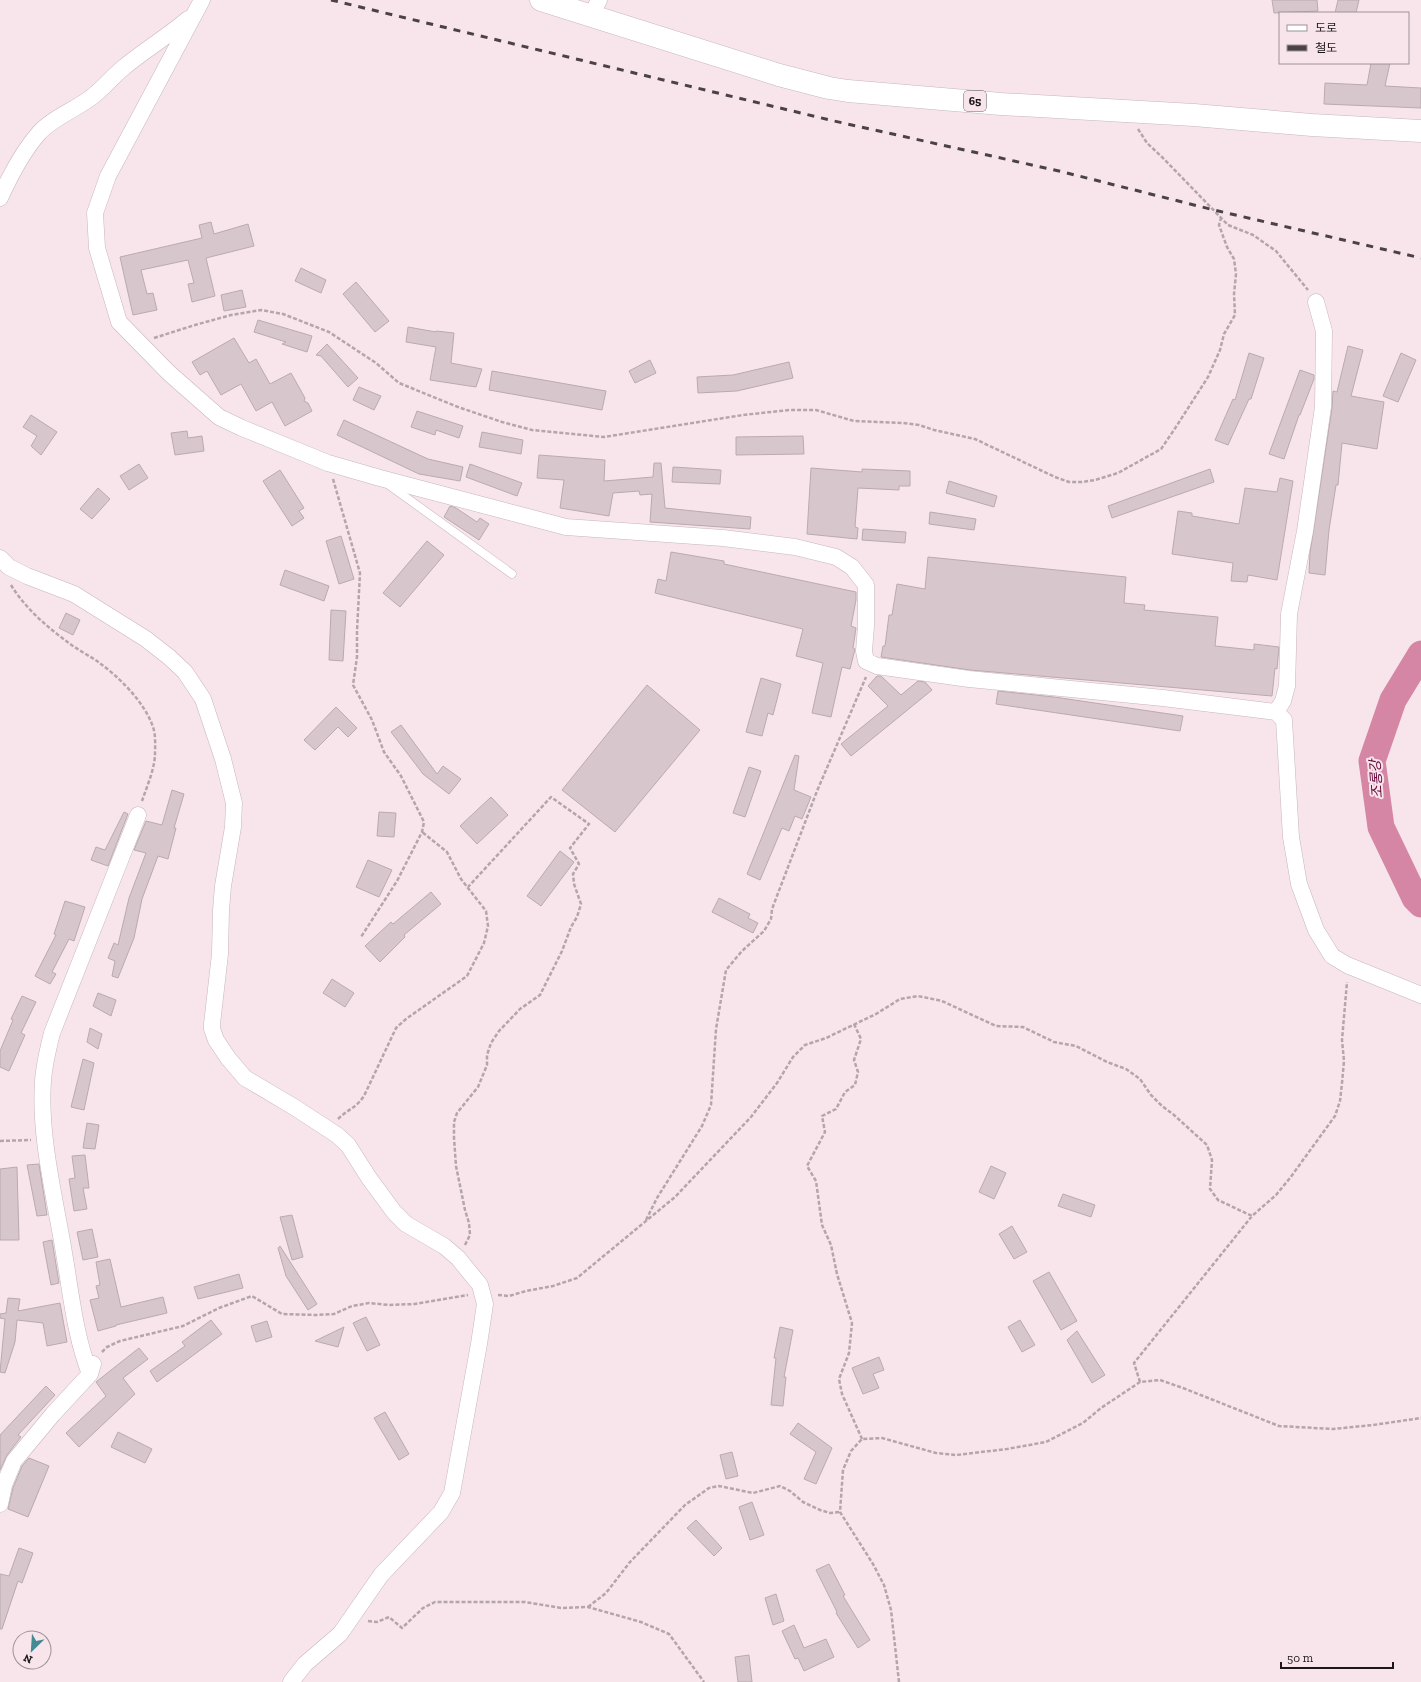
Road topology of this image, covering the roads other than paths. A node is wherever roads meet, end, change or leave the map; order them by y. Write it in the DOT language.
graph roads {
  1 [pos="541,0"];
  2 [pos="200,6"];
  3 [pos="595,8"];
  4 [pos="1421,131"];
  5 [pos="0,198"];
  6 [pos="1316,302"];
  7 [pos="380,478"];
  8 [pos="0,558"];
  9 [pos="512,574"];
  10 [pos="1276,712"];
  11 [pos="138,815"];
  12 [pos="1421,995"];
  13 [pos="0,1504"];
  14 [pos="291,1682"];
  1 -- 3 [label="main road, 65"];
  2 -- 5 [label="street"];
  2 -- 7 [label="street"];
  3 -- 4 [label="main road, 65"];
  6 -- 10 [label="street"];
  7 -- 9 [label="lane"];
  7 -- 10 [label="street"];
  8 -- 14 [label="street"];
  10 -- 12 [label="street"];
  11 -- 13 [label="street"];
}
